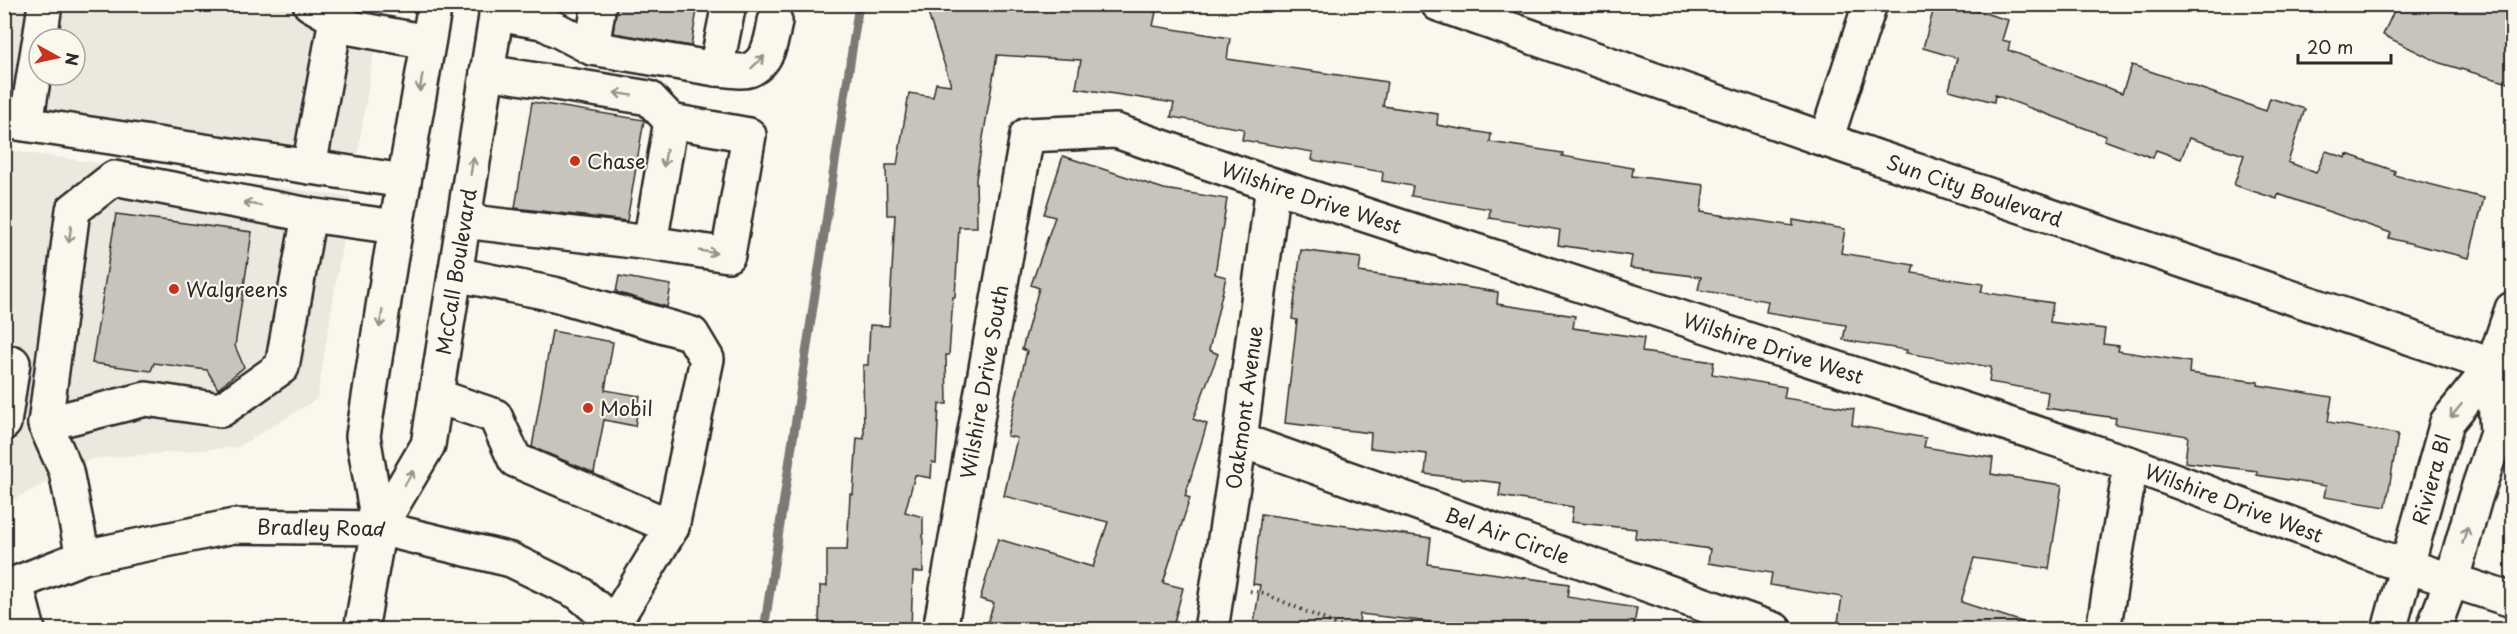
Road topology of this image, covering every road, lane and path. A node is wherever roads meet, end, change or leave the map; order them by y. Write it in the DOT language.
graph roads {
  1 [pos="45,4"];
  2 [pos="435,4"];
  3 [pos="599,4"];
  4 [pos="729,4"];
  5 [pos="1438,4"];
  6 [pos="1870,4"];
  7 [pos="497,9"];
  8 [pos="323,12"];
  9 [pos="775,21"];
  10 [pos="41,27"];
  11 [pos="428,42"];
  12 [pos="592,48"];
  13 [pos="716,69"];
  14 [pos="487,72"];
  15 [pos="27,82"];
  16 [pos="671,121"];
  17 [pos="15,122"];
  18 [pos="1027,135"];
  19 [pos="1826,140"];
  20 [pos="309,167"];
  21 [pos="404,181"];
  22 [pos="1273,185"];
  23 [pos="309,215"];
  24 [pos="463,221"];
  25 [pos="396,227"];
  26 [pos="650,243"];
  27 [pos="455,274"];
  28 [pos="2512,309"];
  29 [pos="4,362"];
  30 [pos="2503,369"];
  31 [pos="436,396"];
  32 [pos="4,423"];
  33 [pos="45,424"];
  34 [pos="1240,440"];
  35 [pos="2131,464"];
  36 [pos="672,527"];
  37 [pos="379,528"];
  38 [pos="83,557"];
  39 [pos="2407,566"];
  40 [pos="2452,579"];
  41 [pos="1217,585"];
  42 [pos="10,586"];
  43 [pos="2512,600"];
  44 [pos="618,626"];
  45 [pos="28,630"];
  46 [pos="361,630"];
  47 [pos="940,630"];
  48 [pos="1211,630"];
  49 [pos="1349,630"];
  50 [pos="1775,630"];
  51 [pos="2103,630"];
  52 [pos="2389,630"];
  53 [pos="2433,630"];
  1 -- 10 [label="street"];
  2 -- 11 [label="street, McCall Boulevard"];
  3 -- 12 [label="street"];
  4 -- 13 [label="street"];
  5 -- 19 [label="street, Sun City Boulevard"];
  6 -- 19 [label="street"];
  7 -- 12 [label="street"];
  7 -- 14 [label="street, McCall Boulevard"];
  8 -- 11 [label="street"];
  8 -- 20 [label="street"];
  13 -- 9 [label="street, one-way"];
  11 -- 21 [label="street, McCall Boulevard, one-way"];
  12 -- 13 [label="street"];
  16 -- 14 [label="street, one-way"];
  24 -- 14 [label="street, McCall Boulevard, one-way"];
  15 -- 17 [label="street"];
  16 -- 26 [label="street, one-way"];
  26 -- 16 [label="street, one-way"];
  17 -- 20 [label="street"];
  18 -- 22 [label="street, Wilshire Drive West"];
  18 -- 47 [label="street, Wilshire Drive South"];
  19 -- 30 [label="street, Sun City Boulevard"];
  20 -- 21 [label="street"];
  21 -- 25 [label="street, McCall Boulevard"];
  22 -- 34 [label="street, Oakmont Avenue"];
  22 -- 35 [label="street, Wilshire Drive West"];
  23 -- 25 [label="street"];
  23 -- 33 [label="street"];
  23 -- 33 [label="street, one-way"];
  24 -- 26 [label="street"];
  24 -- 27 [label="street, McCall Boulevard"];
  25 -- 37 [label="street, McCall Boulevard, one-way"];
  27 -- 31 [label="street, McCall Boulevard"];
  27 -- 36 [label="street"];
  28 -- 30 [label="street"];
  29 -- 32 [label="street"];
  30 -- 39 [label="street, Riviera Bl, one-way"];
  40 -- 30 [label="street, one-way"];
  31 -- 36 [label="street"];
  37 -- 31 [label="street, McCall Boulevard, one-way"];
  33 -- 38 [label="street"];
  34 -- 41 [label="street, Oakmont Avenue"];
  34 -- 50 [label="street, Bel Air Circle"];
  35 -- 39 [label="street, Wilshire Drive West"];
  35 -- 51 [label="street"];
  36 -- 44 [label="street"];
  37 -- 38 [label="street, Bradley Road"];
  37 -- 44 [label="street, Bradley Road"];
  37 -- 46 [label="street, McCall Boulevard"];
  38 -- 42 [label="street, Bradley Road"];
  39 -- 40 [label="street, Wilshire Drive West"];
  39 -- 52 [label="street, Riviera Bl"];
  40 -- 43 [label="street, Wilshire Drive West"];
  40 -- 53 [label="street"];
  41 -- 48 [label="street, Oakmont Avenue"];
  41 -- 49 [label="path"];
  42 -- 45 [label="street"];
}
